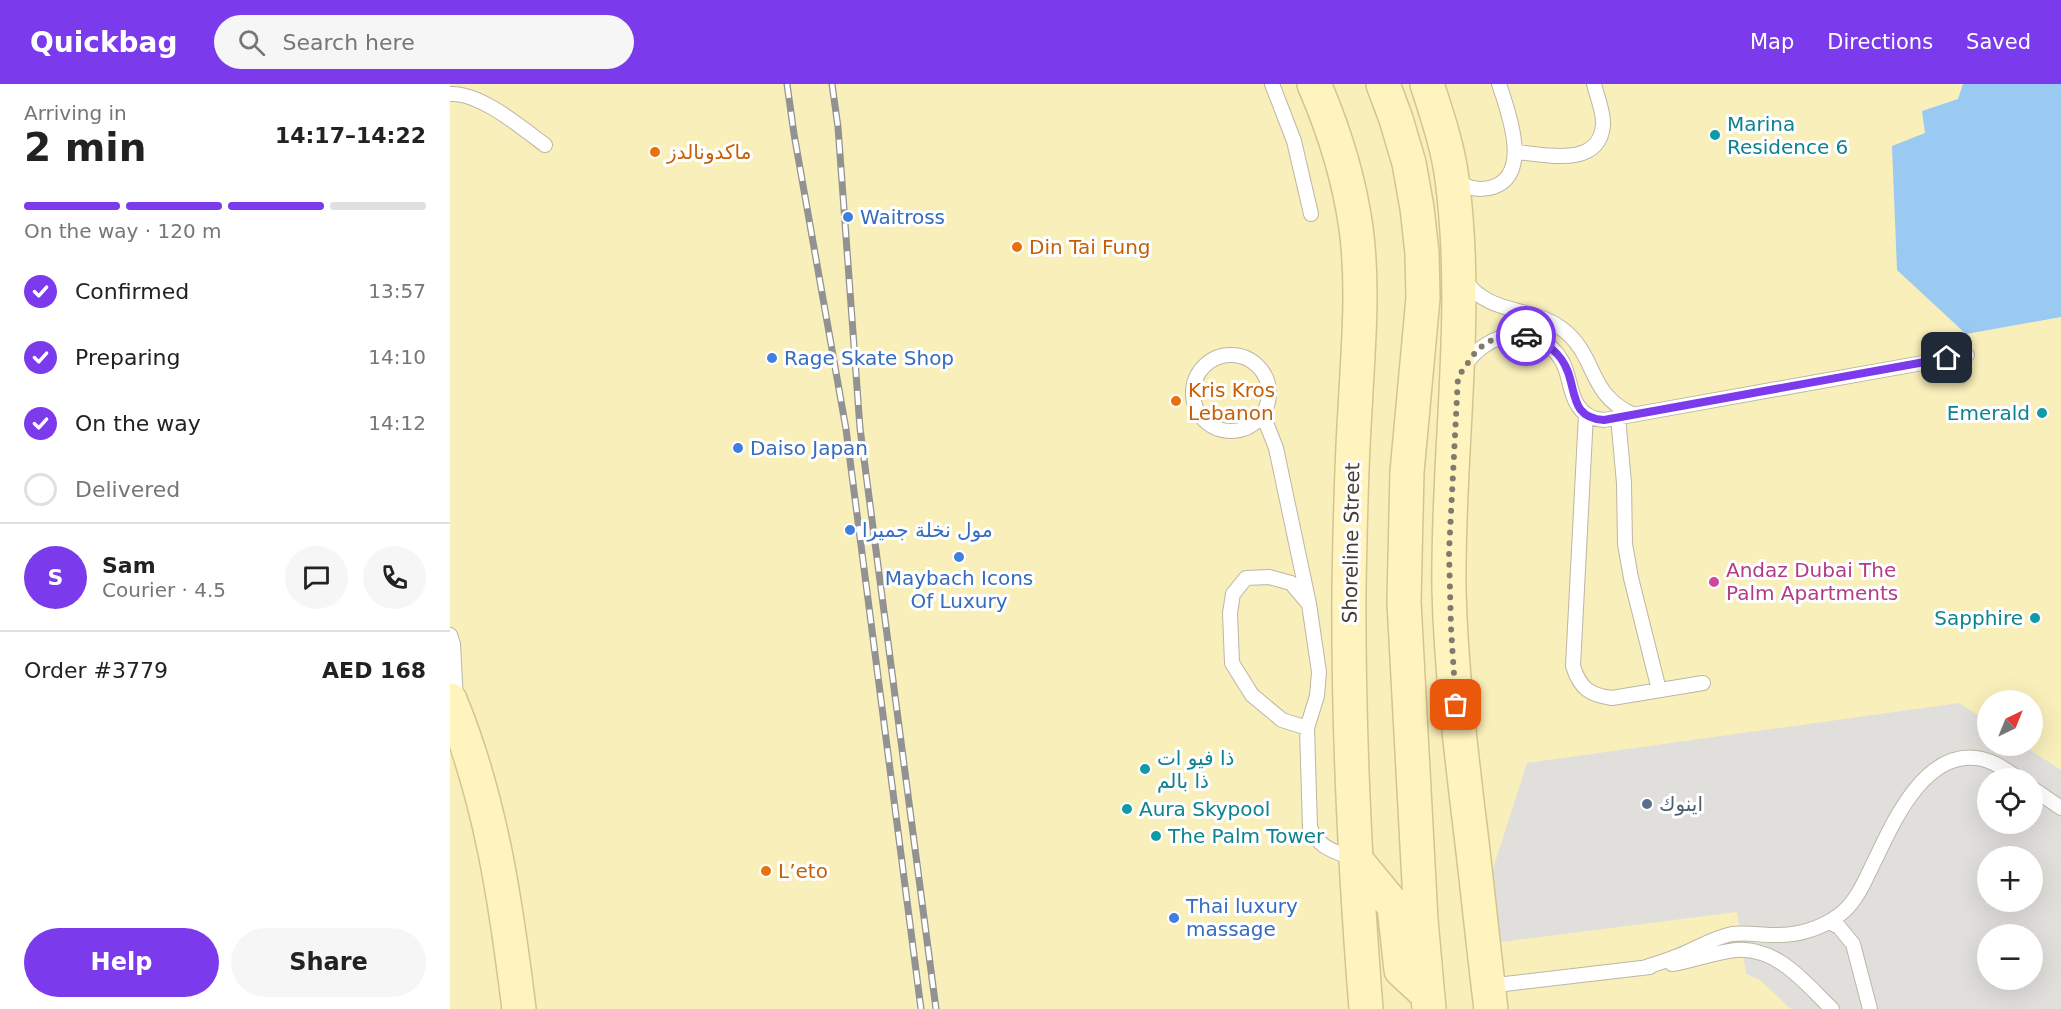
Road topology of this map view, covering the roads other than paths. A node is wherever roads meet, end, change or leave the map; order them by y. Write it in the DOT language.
graph roads {
  1 [pos="1272,84"];
  2 [pos="1314,84"];
  3 [pos="1383,84"];
  4 [pos="1427,84"];
  5 [pos="1499,84"];
  6 [pos="1594,84"];
  7 [pos="450,94"];
  8 [pos="545,144"];
  9 [pos="1516,152"];
  10 [pos="1452,177"];
  11 [pos="1311,214"];
  12 [pos="1460,272"];
  13 [pos="1967,355"];
  14 [pos="1458,377"];
  15 [pos="1586,414"];
  16 [pos="1263,415"];
  17 [pos="1625,415"];
  18 [pos="1308,604"];
  19 [pos="450,635"];
  20 [pos="1703,683"];
  21 [pos="1659,690"];
  22 [pos="453,708"];
  23 [pos="1307,728"];
  24 [pos="2003,768"];
  25 [pos="2043,796"];
  26 [pos="2061,808"];
  27 [pos="1356,860"];
  28 [pos="1829,922"];
  29 [pos="1643,968"];
  30 [pos="1490,997"];
  31 [pos="1428,1002"];
  32 [pos="519,1009"];
  33 [pos="1366,1009"];
  34 [pos="1832,1009"];
  35 [pos="1870,1009"];
  1 -- 11 [label="lane"];
  2 -- 27 [label="main road, Shoreline Street"];
  3 -- 31 [label="main road"];
  4 -- 10 [label="main road"];
  5 -- 9 [label="lane"];
  6 -- 9 [label="lane"];
  7 -- 8 [label="lane"];
  9 -- 10 [label="lane"];
  10 -- 12 [label="main road"];
  12 -- 14 [label="main road"];
  12 -- 17 [label="lane"];
  13 -- 17 [label="lane"];
  14 -- 15 [label="lane"];
  14 -- 30 [label="main road"];
  15 -- 17 [label="lane"];
  15 -- 21 [label="lane"];
  16 -- 16 [label="lane"];
  16 -- 18 [label="lane"];
  17 -- 21 [label="lane"];
  18 -- 23 [label="lane"];
  18 -- 23 [label="lane"];
  19 -- 22 [label="lane"];
  20 -- 21 [label="lane"];
  22 -- 32 [label="main road"];
  23 -- 27 [label="lane"];
  24 -- 28 [label="lane"];
  25 -- 26 [label="lane"];
  27 -- 31 [label="main road"];
  27 -- 33 [label="main road, Shoreline Street"];
  28 -- 29 [label="lane"];
  28 -- 35 [label="lane"];
  29 -- 30 [label="lane"];
  29 -- 34 [label="lane"];
}
